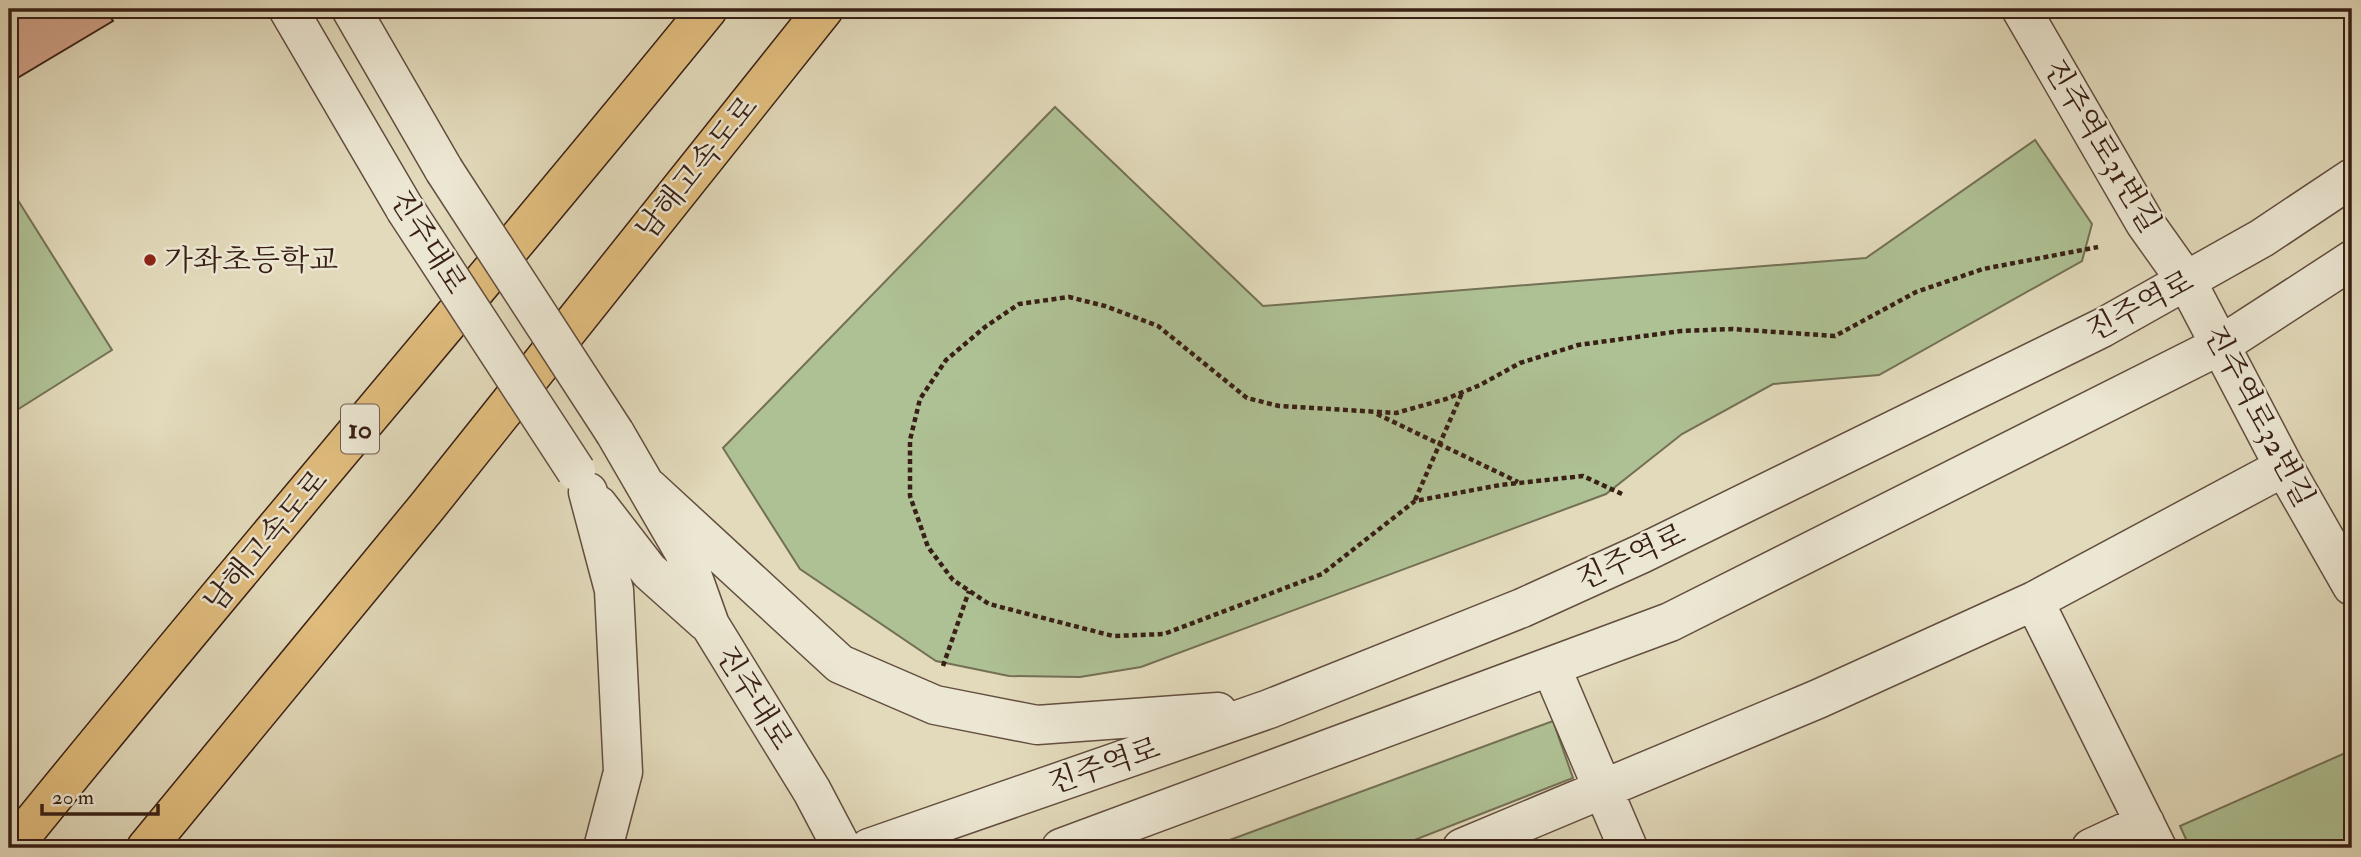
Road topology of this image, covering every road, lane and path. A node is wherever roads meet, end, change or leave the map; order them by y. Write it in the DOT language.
graph roads {
  1 [pos="288,9"];
  2 [pos="351,9"];
  3 [pos="708,9"];
  4 [pos="824,9"];
  5 [pos="2021,9"];
  6 [pos="2352,177"];
  7 [pos="2098,247"];
  8 [pos="2352,260"];
  9 [pos="2187,282"];
  10 [pos="2221,345"];
  11 [pos="1462,392"];
  12 [pos="1374,412"];
  13 [pos="1440,444"];
  14 [pos="2284,467"];
  15 [pos="582,481"];
  16 [pos="1518,482"];
  17 [pos="649,488"];
  18 [pos="1622,494"];
  19 [pos="1415,501"];
  20 [pos="2352,586"];
  21 [pos="969,591"];
  22 [pos="2035,601"];
  23 [pos="710,625"];
  24 [pos="1551,667"];
  25 [pos="943,668"];
  26 [pos="1269,709"];
  27 [pos="1605,788"];
  28 [pos="2151,836"];
  29 [pos="12,848"];
  30 [pos="146,848"];
  31 [pos="603,848"];
  32 [pos="842,848"];
  33 [pos="869,848"];
  34 [pos="1061,848"];
  35 [pos="1462,848"];
  36 [pos="1629,848"];
  37 [pos="2091,848"];
  1 -- 15 [label="street, 진주대로, bridge"];
  2 -- 17 [label="street, 진주대로, bridge"];
  3 -- 29 [label="highway, 남해고속도로 / 10"];
  4 -- 30 [label="highway, 남해고속도로"];
  5 -- 9 [label="street, 진주역로31번길"];
  6 -- 9 [label="street, 진주역로"];
  7 -- 11 [label="path"];
  8 -- 10 [label="street, 진주역로"];
  9 -- 10 [label="street, 진주역로32번길"];
  9 -- 26 [label="street, 진주역로"];
  10 -- 14 [label="street, 진주역로32번길"];
  10 -- 24 [label="street, 진주역로"];
  11 -- 12 [label="path"];
  11 -- 13 [label="path"];
  12 -- 13 [label="path"];
  12 -- 21 [label="path"];
  13 -- 16 [label="path"];
  13 -- 19 [label="path"];
  14 -- 20 [label="street, 진주역로32번길"];
  14 -- 22 [label="street"];
  15 -- 23 [label="street"];
  15 -- 31 [label="street"];
  16 -- 18 [label="path"];
  16 -- 19 [label="path"];
  17 -- 23 [label="street, 진주대로"];
  17 -- 26 [label="street"];
  19 -- 21 [label="path"];
  21 -- 25 [label="path"];
  22 -- 27 [label="street"];
  22 -- 28 [label="street"];
  23 -- 32 [label="street, 진주대로"];
  24 -- 27 [label="street"];
  24 -- 34 [label="street, 진주역로"];
  26 -- 33 [label="street, 진주역로"];
  27 -- 35 [label="street"];
  27 -- 36 [label="street"];
  28 -- 37 [label="street"];
}
